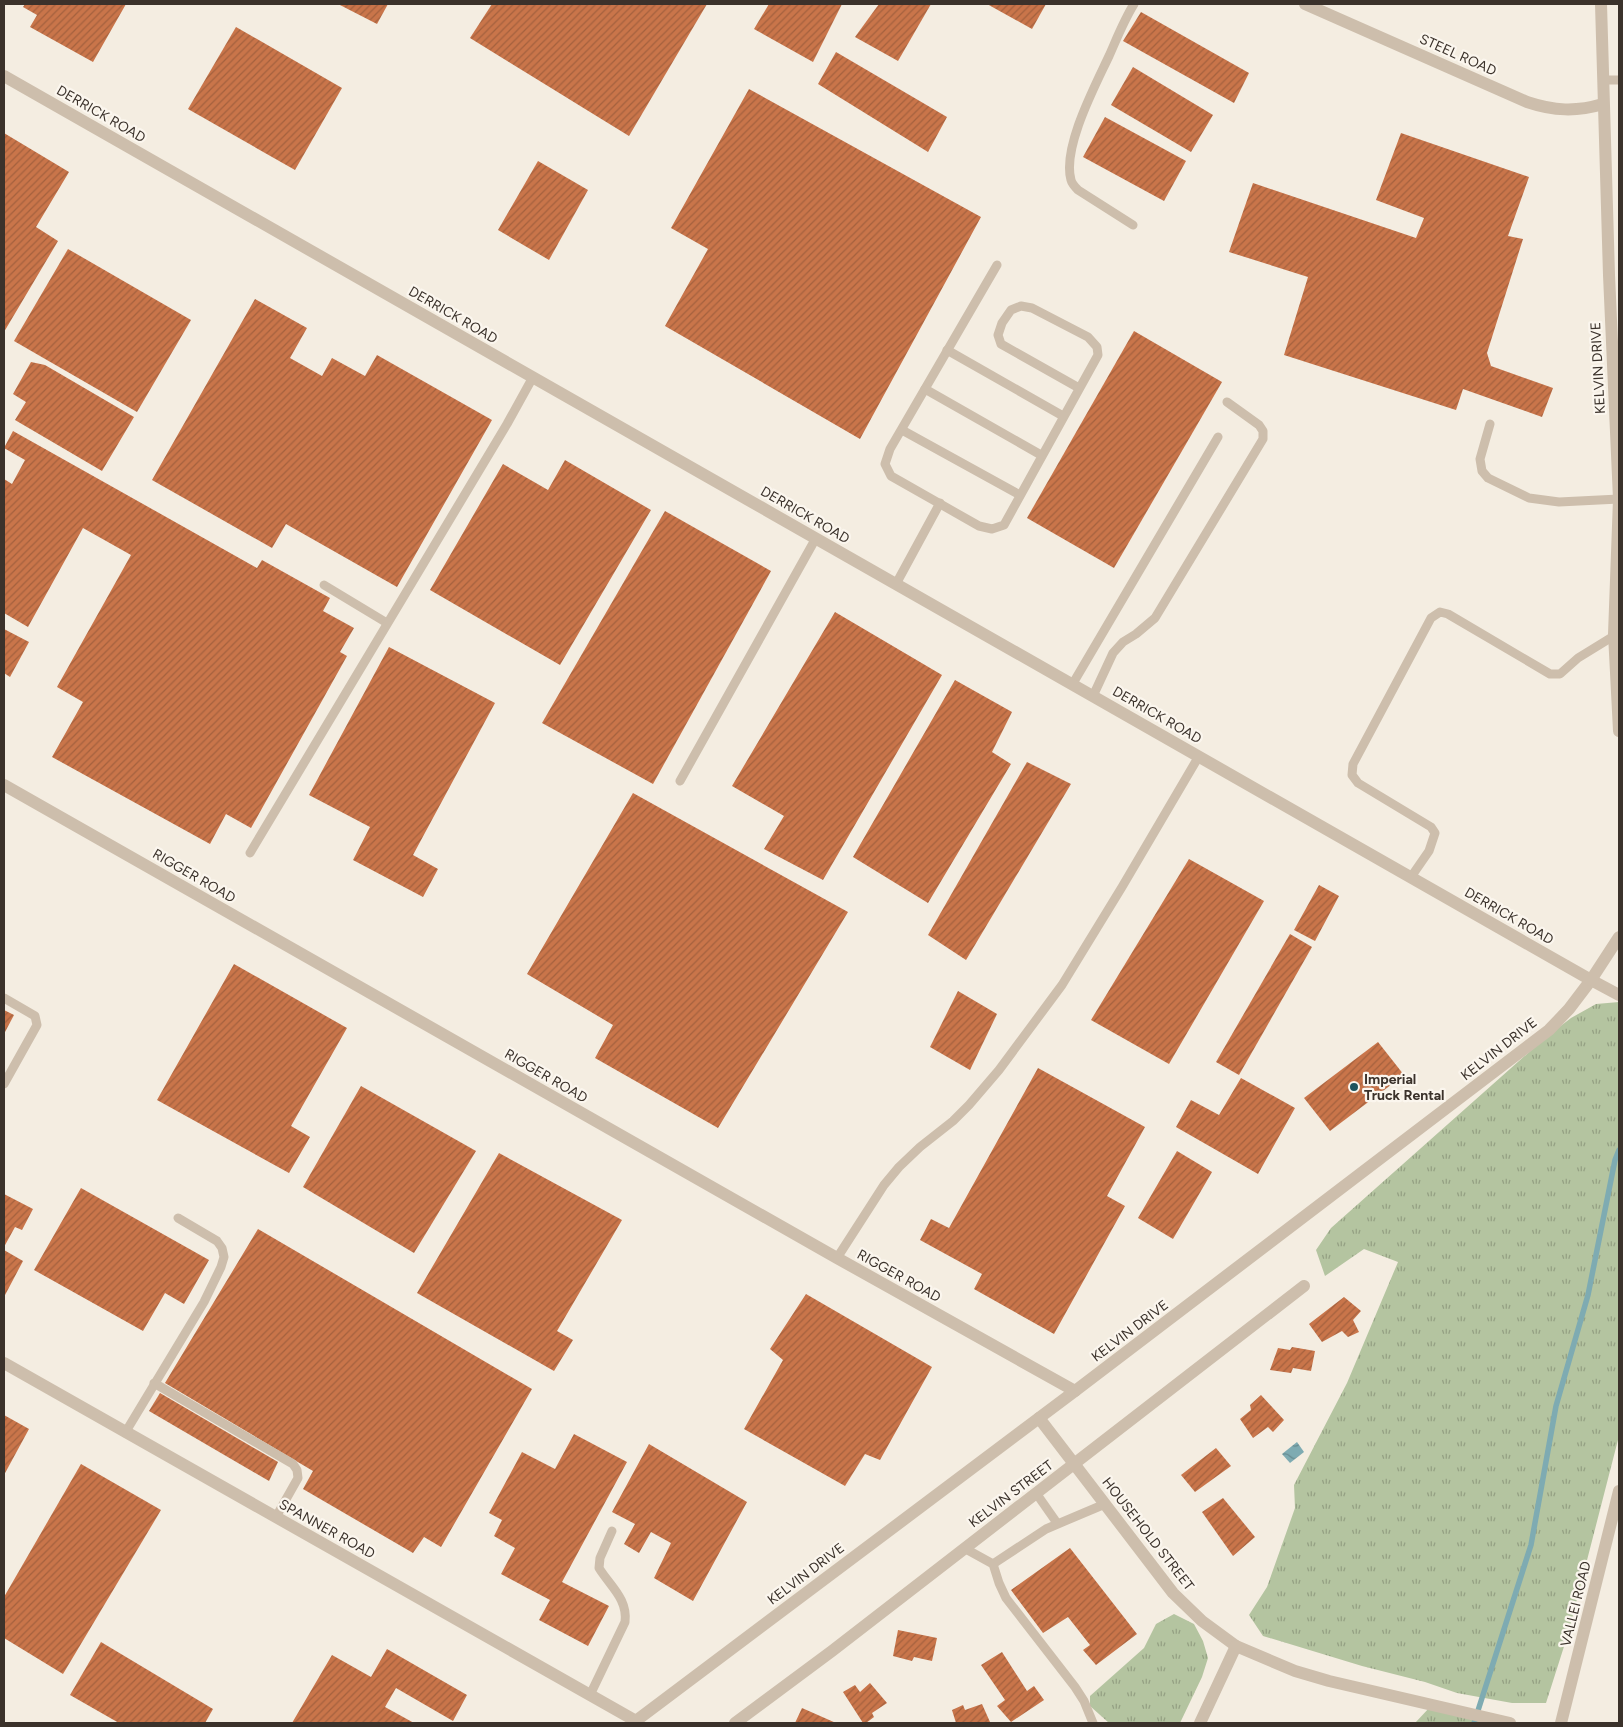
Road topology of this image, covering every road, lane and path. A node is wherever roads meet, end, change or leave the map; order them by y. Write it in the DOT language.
graph roads {
  1 [pos="1134,4"];
  2 [pos="1305,4"];
  3 [pos="1601,4"];
  4 [pos="4,76"];
  5 [pos="1603,80"];
  6 [pos="1619,80"];
  7 [pos="1603,104"];
  8 [pos="1133,225"];
  9 [pos="997,265"];
  10 [pos="948,350"];
  11 [pos="533,377"];
  12 [pos="1079,388"];
  13 [pos="925,389"];
  14 [pos="1227,402"];
  15 [pos="1063,416"];
  16 [pos="1490,424"];
  17 [pos="902,430"];
  18 [pos="1218,437"];
  19 [pos="1041,455"];
  20 [pos="1020,495"];
  21 [pos="1619,499"];
  22 [pos="940,502"];
  23 [pos="816,538"];
  24 [pos="896,584"];
  25 [pos="324,585"];
  26 [pos="387,623"];
  27 [pos="1617,634"];
  28 [pos="1072,685"];
  29 [pos="1093,696"];
  30 [pos="1619,731"];
  31 [pos="1199,756"];
  32 [pos="680,781"];
  33 [pos="4,785"];
  34 [pos="250,853"];
  35 [pos="1411,877"];
  36 [pos="1619,937"];
  37 [pos="1591,980"];
  38 [pos="1619,995"];
  39 [pos="4,998"];
  40 [pos="4,1084"];
  41 [pos="178,1218"];
  42 [pos="837,1258"];
  43 [pos="1304,1286"];
  44 [pos="4,1363"];
  45 [pos="154,1383"];
  46 [pos="1075,1392"];
  47 [pos="1039,1418"];
  48 [pos="125,1433"];
  49 [pos="1074,1465"];
  50 [pos="1619,1491"];
  51 [pos="1036,1493"];
  52 [pos="1104,1504"];
  53 [pos="276,1517"];
  54 [pos="1057,1523"];
  55 [pos="612,1532"];
  56 [pos="964,1548"];
  57 [pos="993,1564"];
  58 [pos="1236,1646"];
  59 [pos="590,1695"];
  60 [pos="634,1722"];
  61 [pos="735,1723"];
  62 [pos="1093,1723"];
  63 [pos="1200,1723"];
  64 [pos="1510,1723"];
  65 [pos="1561,1723"];
  1 -- 8 [label="lane"];
  2 -- 7 [label="street, STEEL ROAD"];
  3 -- 5 [label="street, KELVIN DRIVE"];
  4 -- 11 [label="street, DERRICK ROAD"];
  5 -- 6 [label="lane"];
  5 -- 7 [label="street, KELVIN DRIVE"];
  7 -- 21 [label="street, KELVIN DRIVE"];
  9 -- 10 [label="lane"];
  10 -- 13 [label="lane"];
  10 -- 15 [label="lane"];
  11 -- 23 [label="street, DERRICK ROAD"];
  11 -- 26 [label="lane"];
  12 -- 12 [label="lane"];
  12 -- 15 [label="lane"];
  13 -- 17 [label="lane"];
  13 -- 19 [label="lane"];
  14 -- 29 [label="lane"];
  15 -- 19 [label="lane"];
  16 -- 21 [label="lane"];
  17 -- 20 [label="lane"];
  17 -- 22 [label="lane"];
  18 -- 28 [label="lane"];
  19 -- 20 [label="lane"];
  20 -- 22 [label="lane"];
  21 -- 27 [label="street, KELVIN DRIVE"];
  22 -- 24 [label="lane"];
  23 -- 24 [label="street, DERRICK ROAD"];
  23 -- 32 [label="lane"];
  24 -- 28 [label="street, DERRICK ROAD"];
  25 -- 26 [label="lane"];
  26 -- 34 [label="lane"];
  27 -- 30 [label="street, KELVIN DRIVE"];
  27 -- 35 [label="lane"];
  28 -- 29 [label="street, DERRICK ROAD"];
  29 -- 31 [label="street, DERRICK ROAD"];
  31 -- 35 [label="street, DERRICK ROAD"];
  31 -- 42 [label="lane"];
  33 -- 42 [label="street, RIGGER ROAD"];
  35 -- 37 [label="street, DERRICK ROAD"];
  36 -- 37 [label="street, KELVIN DRIVE"];
  37 -- 38 [label="street"];
  37 -- 46 [label="street, KELVIN DRIVE"];
  39 -- 40 [label="lane"];
  41 -- 45 [label="lane"];
  42 -- 46 [label="street, RIGGER ROAD"];
  43 -- 49 [label="street, KELVIN STREET"];
  44 -- 48 [label="street, SPANNER ROAD"];
  45 -- 48 [label="lane"];
  45 -- 53 [label="lane"];
  46 -- 47 [label="street, KELVIN DRIVE"];
  47 -- 49 [label="street, HOUSEHOLD STREET"];
  47 -- 60 [label="street, KELVIN DRIVE"];
  48 -- 53 [label="street, SPANNER ROAD"];
  49 -- 51 [label="street, KELVIN STREET"];
  49 -- 52 [label="street, HOUSEHOLD STREET"];
  50 -- 65 [label="street, VALLEI ROAD"];
  51 -- 54 [label="lane"];
  51 -- 56 [label="street, KELVIN STREET"];
  52 -- 54 [label="lane"];
  52 -- 58 [label="street, HOUSEHOLD STREET"];
  53 -- 59 [label="street, SPANNER ROAD"];
  54 -- 57 [label="lane"];
  55 -- 59 [label="lane"];
  56 -- 57 [label="lane"];
  56 -- 61 [label="street, KELVIN STREET"];
  57 -- 62 [label="lane"];
  58 -- 63 [label="street"];
  58 -- 64 [label="street, HOUSEHOLD STREET"];
  59 -- 60 [label="street, SPANNER ROAD"];
}
